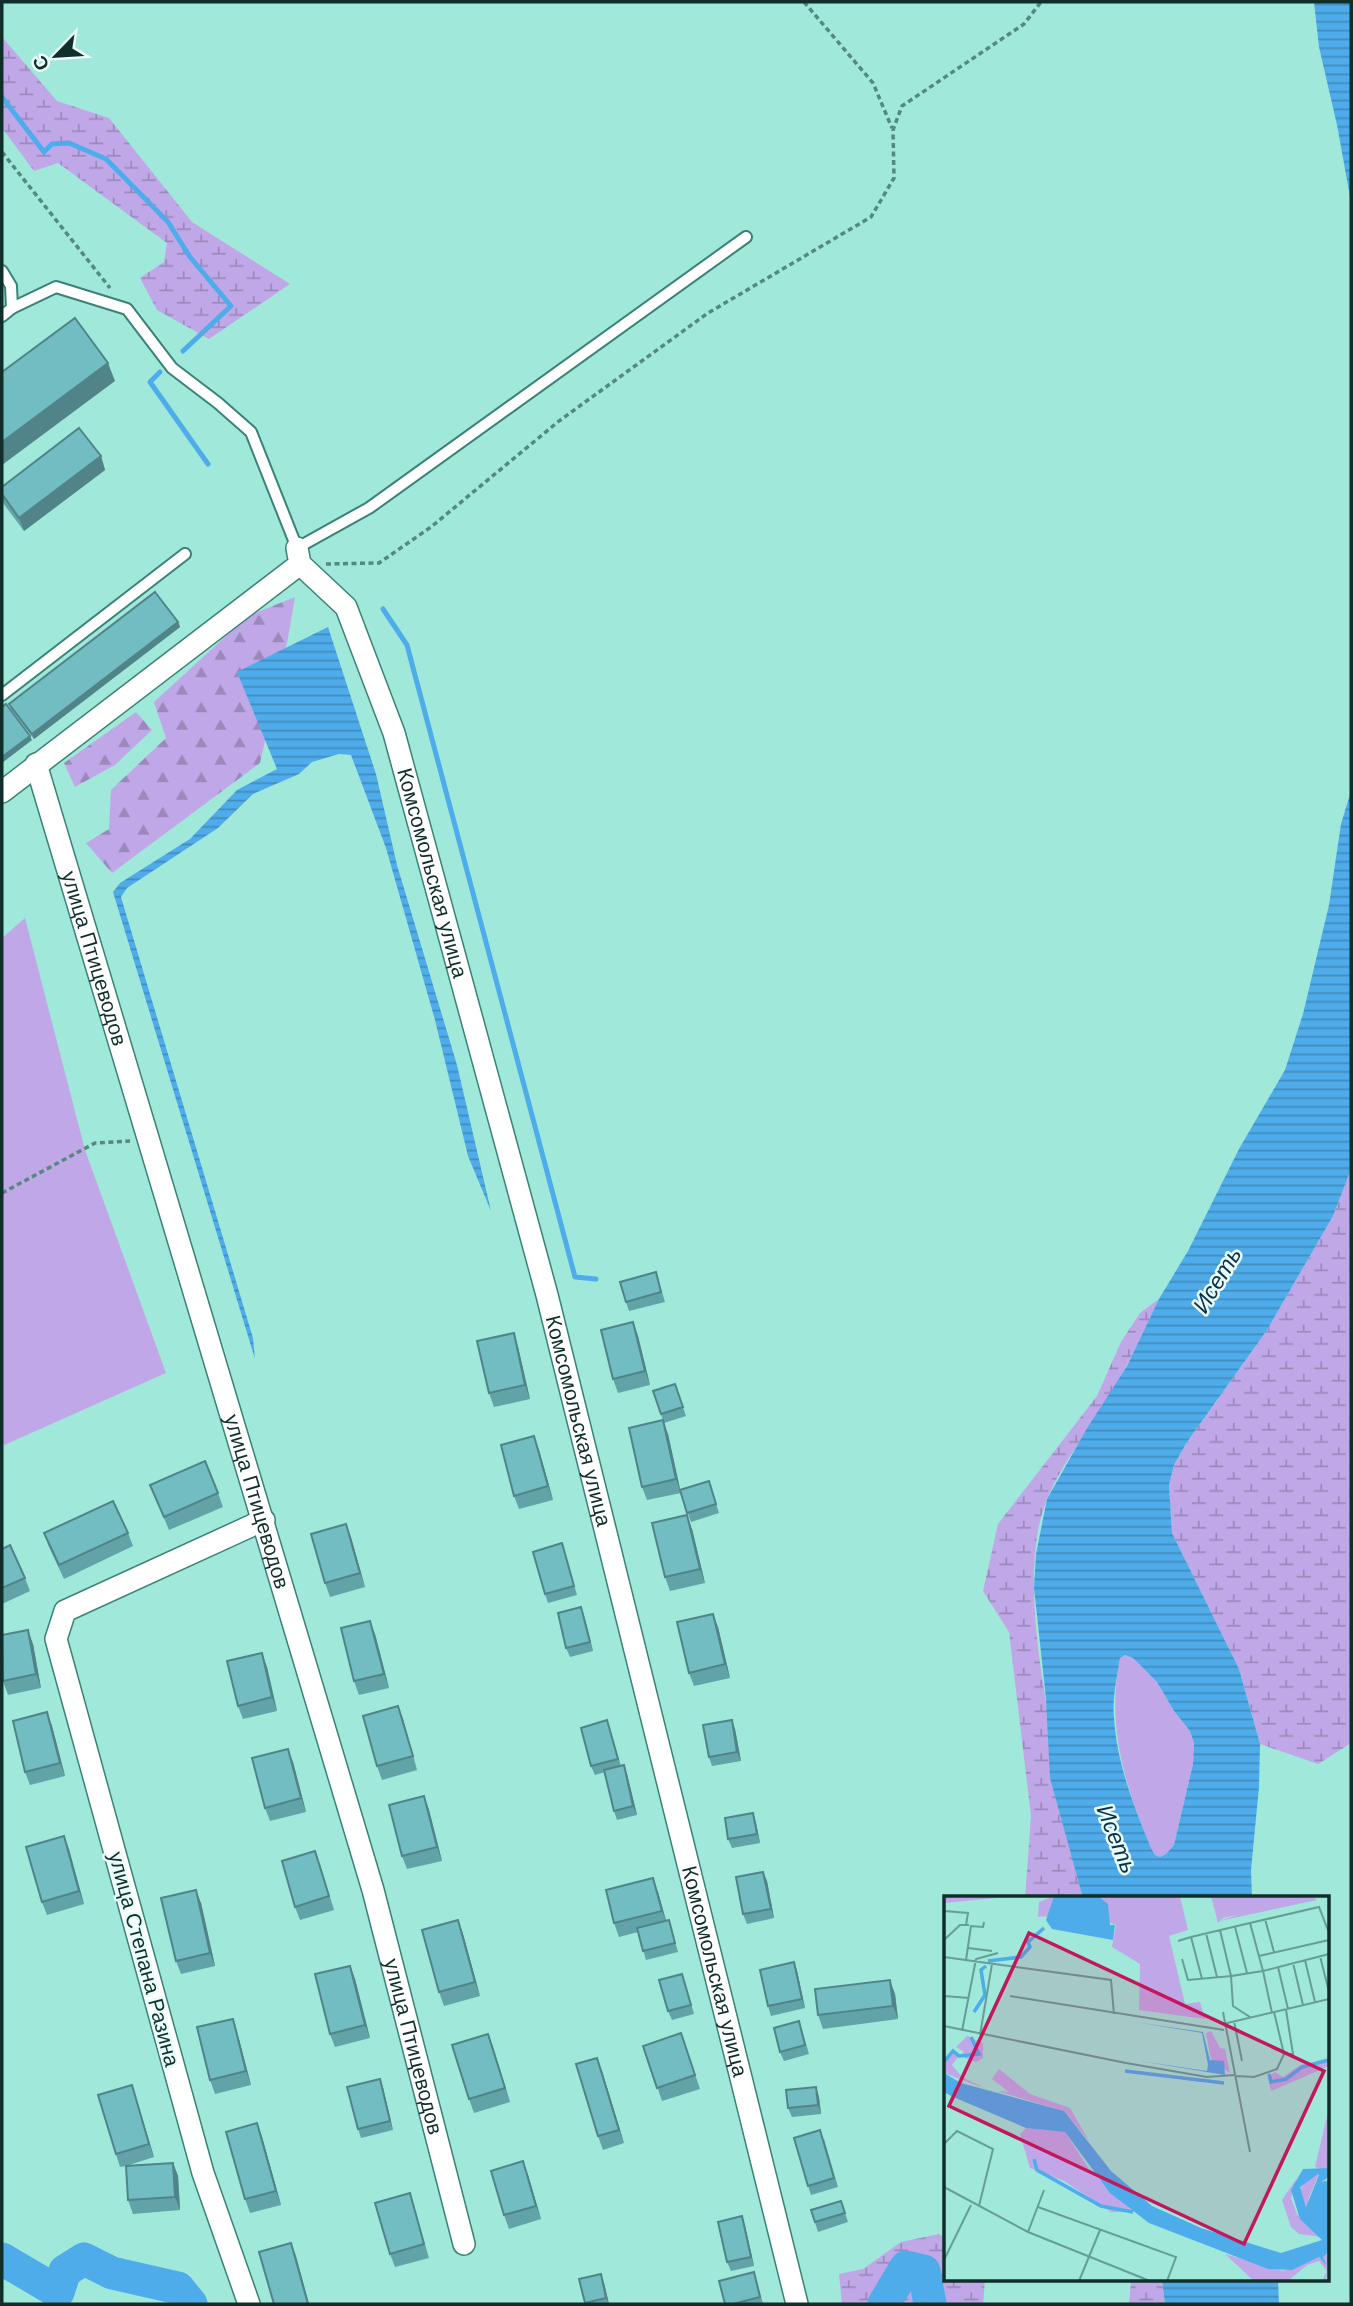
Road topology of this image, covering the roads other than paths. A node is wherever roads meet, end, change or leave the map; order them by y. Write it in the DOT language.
graph roads {
  1 [pos="746,237"];
  2 [pos="2,271"];
  3 [pos="12,308"];
  4 [pos="2,316"];
  5 [pos="185,554"];
  6 [pos="298,556"];
  7 [pos="2,695"];
  8 [pos="36,764"];
  9 [pos="2,792"];
  10 [pos="264,1520"];
  11 [pos="464,2244"];
  12 [pos="249,2304"];
  13 [pos="797,2304"];
  1 -- 6 [label="lane"];
  2 -- 3 [label="lane"];
  3 -- 4 [label="lane"];
  3 -- 6 [label="lane"];
  5 -- 7 [label="lane"];
  6 -- 8 [label="street"];
  6 -- 13 [label="street, Комсомольская улица"];
  8 -- 9 [label="street"];
  8 -- 10 [label="street, улица Птицеводов"];
  10 -- 11 [label="street, улица Птицеводов"];
  10 -- 12 [label="street, улица Степана Разина"];
}
